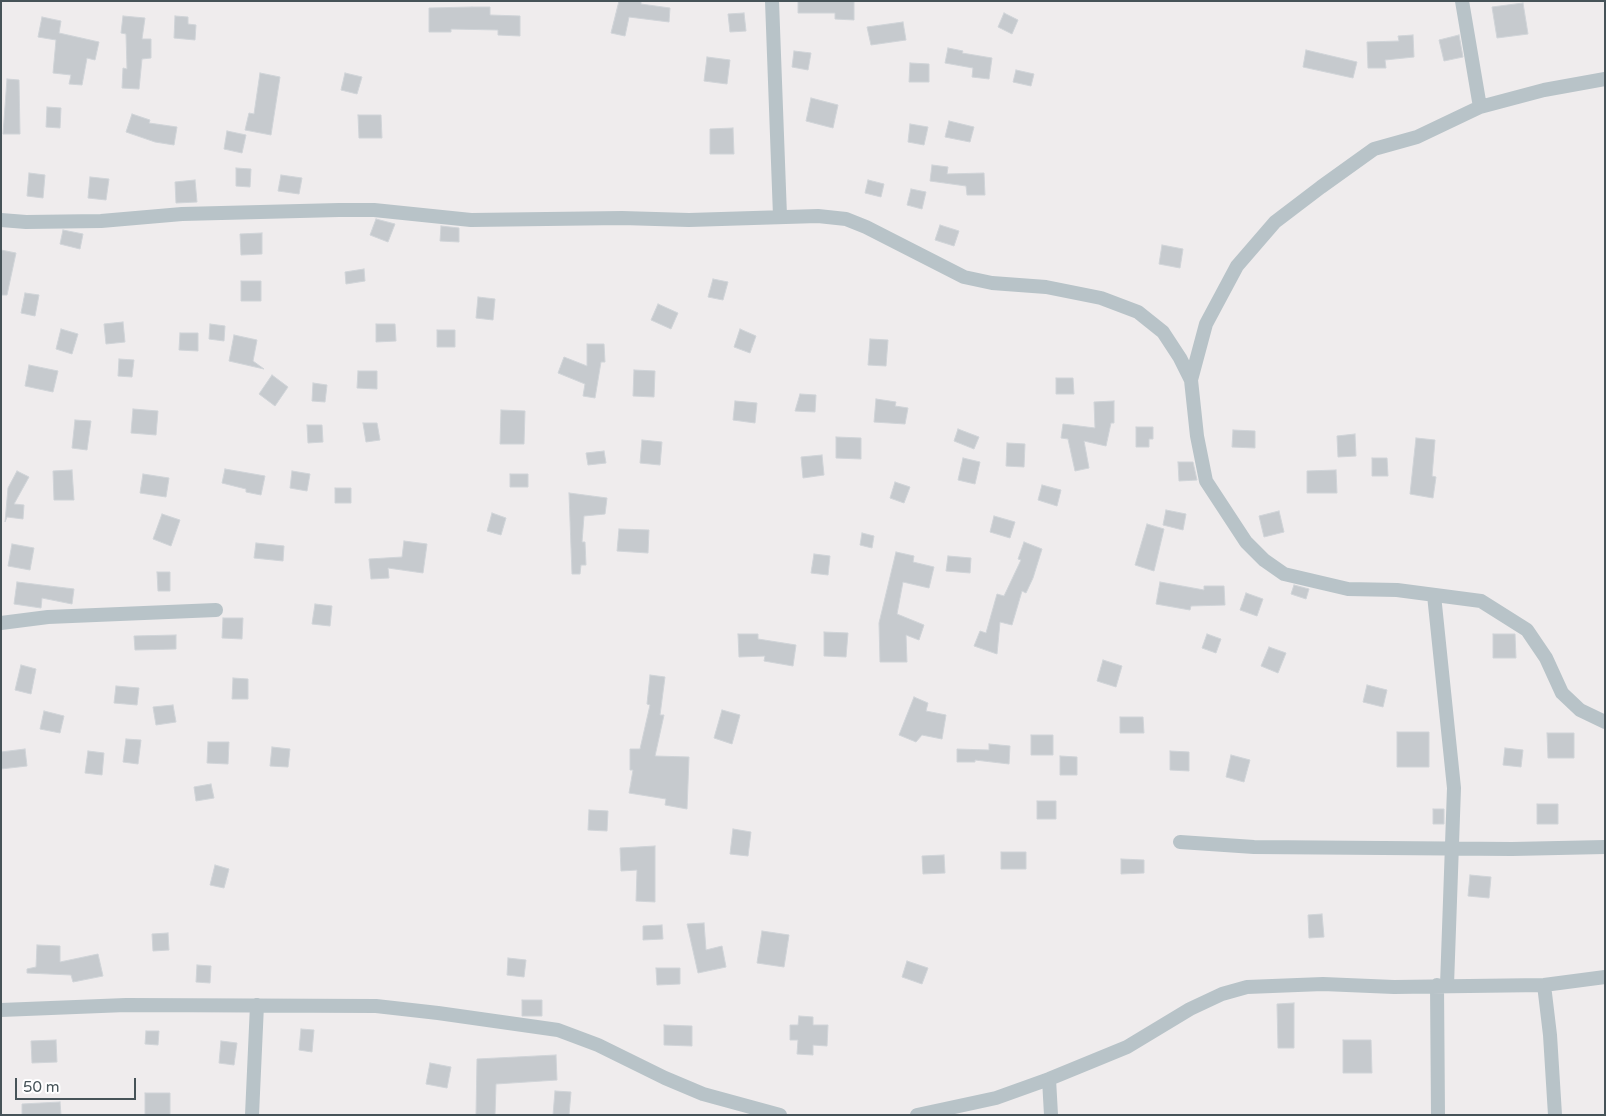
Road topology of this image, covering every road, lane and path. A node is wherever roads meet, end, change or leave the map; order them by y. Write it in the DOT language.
graph roads {
  1 [pos="772,1"];
  2 [pos="1462,1"];
  3 [pos="1605,79"];
  4 [pos="1480,107"];
  5 [pos="780,216"];
  6 [pos="1,220"];
  7 [pos="1191,380"];
  8 [pos="1434,595"];
  9 [pos="216,610"];
  10 [pos="1,623"];
  11 [pos="1605,722"];
  12 [pos="1180,842"];
  13 [pos="1605,847"];
  14 [pos="1453,848"];
  15 [pos="1605,977"];
  16 [pos="1442,985"];
  17 [pos="1544,985"];
  18 [pos="257,1005"];
  19 [pos="1,1010"];
  20 [pos="1049,1079"];
  21 [pos="920,1114"];
  22 [pos="252,1115"];
  23 [pos="780,1115"];
  24 [pos="1051,1115"];
  25 [pos="1438,1115"];
  26 [pos="1555,1115"];
  1 -- 5 [label="street"];
  2 -- 4 [label="street"];
  3 -- 4 [label="street"];
  4 -- 7 [label="street"];
  5 -- 6 [label="street"];
  5 -- 7 [label="street"];
  7 -- 8 [label="street"];
  8 -- 11 [label="street"];
  8 -- 14 [label="street"];
  9 -- 10 [label="street"];
  12 -- 14 [label="street"];
  13 -- 14 [label="street"];
  14 -- 16 [label="street"];
  15 -- 17 [label="street"];
  16 -- 17 [label="street"];
  16 -- 20 [label="street"];
  16 -- 25 [label="street"];
  17 -- 26 [label="street"];
  18 -- 19 [label="street"];
  18 -- 22 [label="street"];
  18 -- 23 [label="street"];
  20 -- 21 [label="street"];
  20 -- 24 [label="street"];
}
